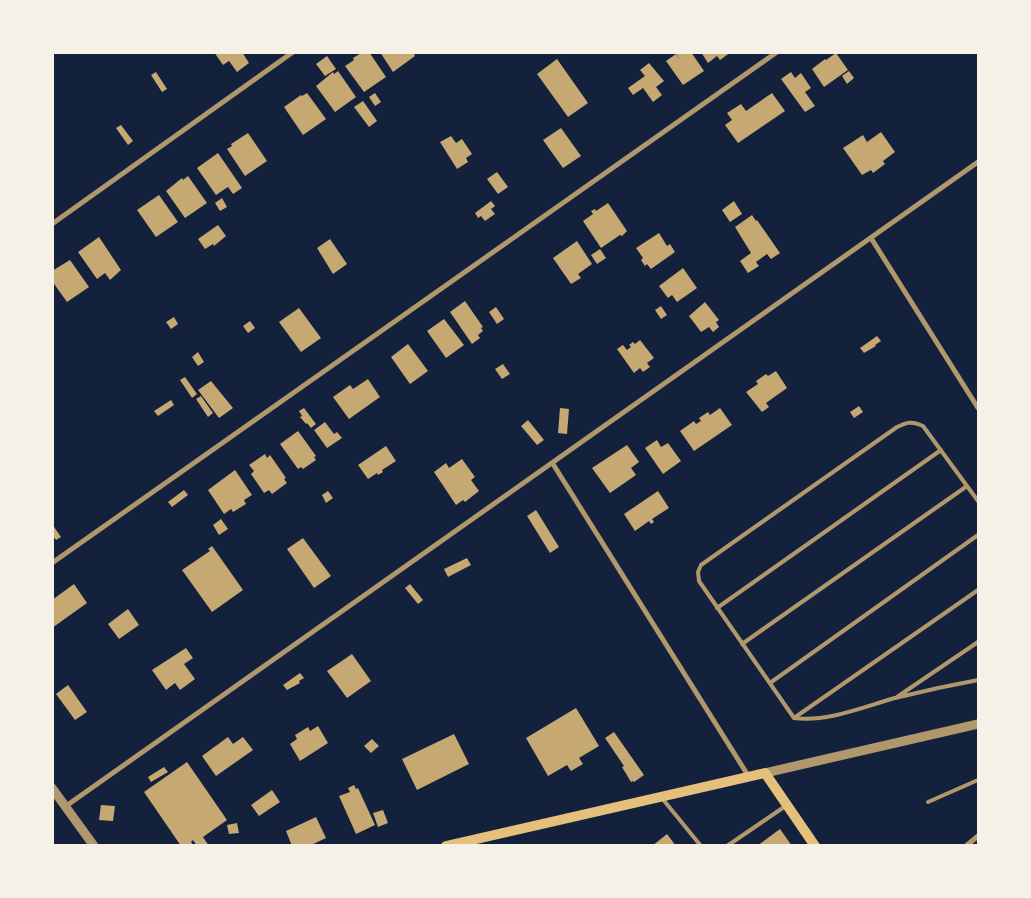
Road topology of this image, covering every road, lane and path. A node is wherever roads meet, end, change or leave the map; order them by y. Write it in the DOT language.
graph roads {
  1 [pos="293,52"];
  2 [pos="777,52"];
  3 [pos="978,162"];
  4 [pos="52,224"];
  5 [pos="871,238"];
  6 [pos="978,408"];
  7 [pos="941,450"];
  8 [pos="553,464"];
  9 [pos="967,486"];
  10 [pos="978,501"];
  11 [pos="978,535"];
  12 [pos="52,563"];
  13 [pos="978,590"];
  14 [pos="717,608"];
  15 [pos="978,642"];
  16 [pos="742,644"];
  17 [pos="978,680"];
  18 [pos="770,683"];
  19 [pos="896,698"];
  20 [pos="794,718"];
  21 [pos="978,724"];
  22 [pos="766,773"];
  23 [pos="750,778"];
  24 [pos="978,780"];
  25 [pos="52,788"];
  26 [pos="661,797"];
  27 [pos="928,802"];
  28 [pos="787,805"];
  29 [pos="66,806"];
  30 [pos="978,836"];
  31 [pos="94,846"];
  32 [pos="446,846"];
  33 [pos="701,846"];
  34 [pos="726,846"];
  35 [pos="815,846"];
  36 [pos="966,846"];
  1 -- 4 [label="street"];
  2 -- 12 [label="street"];
  3 -- 5 [label="street"];
  5 -- 6 [label="street"];
  5 -- 8 [label="street"];
  7 -- 9 [label="lane"];
  7 -- 14 [label="lane"];
  7 -- 14 [label="lane"];
  8 -- 23 [label="street"];
  8 -- 29 [label="street"];
  9 -- 10 [label="lane"];
  9 -- 16 [label="lane"];
  11 -- 18 [label="lane"];
  13 -- 20 [label="lane"];
  14 -- 16 [label="lane"];
  15 -- 19 [label="lane"];
  16 -- 18 [label="lane"];
  17 -- 19 [label="lane"];
  18 -- 20 [label="lane"];
  19 -- 20 [label="lane"];
  21 -- 22 [label="street"];
  22 -- 23 [label="main road"];
  22 -- 28 [label="main road"];
  23 -- 26 [label="main road"];
  24 -- 27 [label="lane"];
  25 -- 29 [label="street"];
  26 -- 32 [label="main road"];
  26 -- 33 [label="lane"];
  28 -- 34 [label="lane"];
  28 -- 35 [label="main road"];
  29 -- 31 [label="street"];
  30 -- 36 [label="street"];
}
